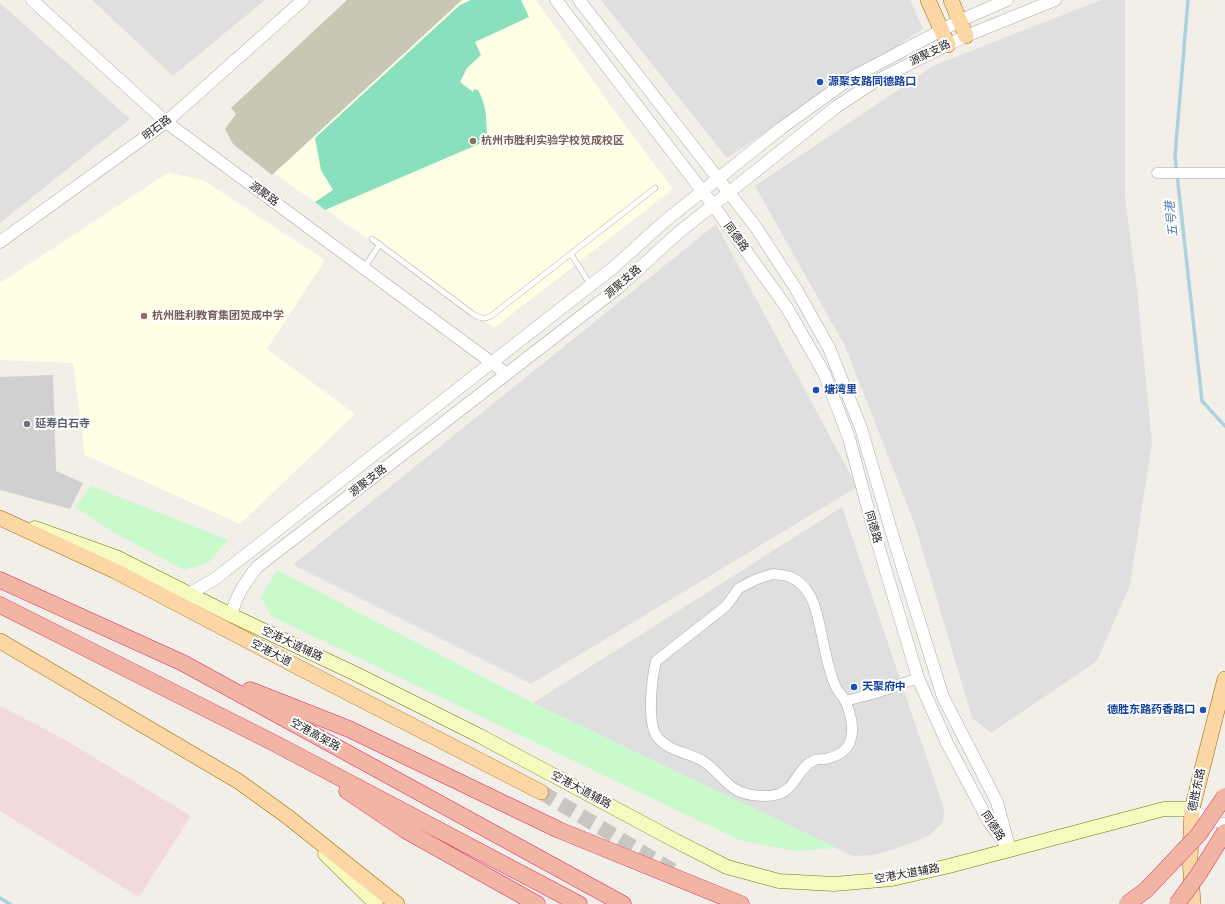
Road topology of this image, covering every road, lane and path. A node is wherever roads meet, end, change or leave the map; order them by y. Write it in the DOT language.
graph roads {
  1 [pos="32,0"];
  2 [pos="303,0"];
  3 [pos="556,0"];
  4 [pos="580,0"];
  5 [pos="928,0"];
  6 [pos="951,0"];
  7 [pos="1007,0"];
  8 [pos="1055,0"];
  9 [pos="959,21"];
  10 [pos="941,30"];
  11 [pos="966,36"];
  12 [pos="948,45"];
  13 [pos="166,122"];
  14 [pos="1158,173"];
  15 [pos="1225,173"];
  16 [pos="718,178"];
  17 [pos="655,188"];
  18 [pos="702,191"];
  19 [pos="729,192"];
  20 [pos="713,205"];
  21 [pos="372,239"];
  22 [pos="0,242"];
  23 [pos="380,244"];
  24 [pos="571,254"];
  25 [pos="364,268"];
  26 [pos="590,284"];
  27 [pos="491,362"];
  28 [pos="507,374"];
  29 [pos="1,518"];
  30 [pos="0,581"];
  31 [pos="189,594"];
  32 [pos="0,605"];
  33 [pos="231,615"];
  34 [pos="0,641"];
  35 [pos="183,663"];
  36 [pos="918,678"];
  37 [pos="1225,680"];
  38 [pos="845,701"];
  39 [pos="274,743"];
  40 [pos="541,792"];
  41 [pos="1225,796"];
  42 [pos="1192,808"];
  43 [pos="288,817"];
  44 [pos="1225,823"];
  45 [pos="1225,832"];
  46 [pos="1010,850"];
  47 [pos="376,904"];
  48 [pos="397,904"];
  49 [pos="537,904"];
  50 [pos="579,904"];
  51 [pos="623,904"];
  52 [pos="741,904"];
  53 [pos="1127,904"];
  54 [pos="1177,904"];
  55 [pos="1193,904"];
  1 -- 13 [label="street, 源聚路"];
  2 -- 13 [label="street, 明石路"];
  3 -- 18 [label="street, 同德路"];
  4 -- 16 [label="street, 同德路"];
  5 -- 10 [label="main road"];
  6 -- 9 [label="main road"];
  7 -- 9 [label="street, 源聚支路"];
  8 -- 11 [label="street, 源聚支路"];
  9 -- 10 [label="street, 源聚支路"];
  9 -- 11 [label="main road"];
  10 -- 12 [label="main road"];
  10 -- 16 [label="street, 源聚支路"];
  11 -- 12 [label="street, 源聚支路"];
  12 -- 19 [label="street, 源聚支路"];
  13 -- 22 [label="street, 明石路"];
  13 -- 25 [label="street, 源聚路"];
  14 -- 15 [label="street"];
  16 -- 18 [label="street, 源聚支路"];
  16 -- 19 [label="street, 同德路"];
  17 -- 24 [label="lane"];
  18 -- 20 [label="street, 同德路"];
  18 -- 26 [label="street, 源聚支路"];
  19 -- 20 [label="street, 源聚支路"];
  19 -- 46 [label="street, 同德路"];
  20 -- 28 [label="street, 源聚支路"];
  20 -- 36 [label="street, 同德路"];
  21 -- 23 [label="lane"];
  23 -- 24 [label="lane"];
  23 -- 25 [label="lane"];
  24 -- 26 [label="lane"];
  25 -- 27 [label="street, 源聚路"];
  26 -- 27 [label="street, 源聚支路"];
  27 -- 28 [label="street, 源聚路"];
  27 -- 31 [label="street, 源聚支路"];
  28 -- 33 [label="street, 源聚支路"];
  29 -- 31 [label="main road, 空港大道辅路"];
  29 -- 40 [label="main road, 空港大道"];
  30 -- 35 [label="highway, 空港高架路"];
  31 -- 33 [label="main road, 空港大道辅路"];
  32 -- 39 [label="highway"];
  33 -- 46 [label="main road, 空港大道辅路"];
  34 -- 43 [label="main road"];
  35 -- 51 [label="highway, 空港高架路"];
  35 -- 52 [label="highway"];
  36 -- 38 [label="street"];
  36 -- 46 [label="street, 同德路"];
  37 -- 42 [label="main road, 德胜东路"];
  38 -- 38 [label="street"];
  39 -- 49 [label="highway"];
  39 -- 50 [label="highway"];
  41 -- 53 [label="highway, bridge"];
  42 -- 44 [label="street"];
  42 -- 46 [label="main road, 空港大道辅路"];
  42 -- 55 [label="main road, 德胜东路"];
  43 -- 47 [label="main road"];
  43 -- 48 [label="main road"];
  45 -- 54 [label="highway, bridge"];
}
